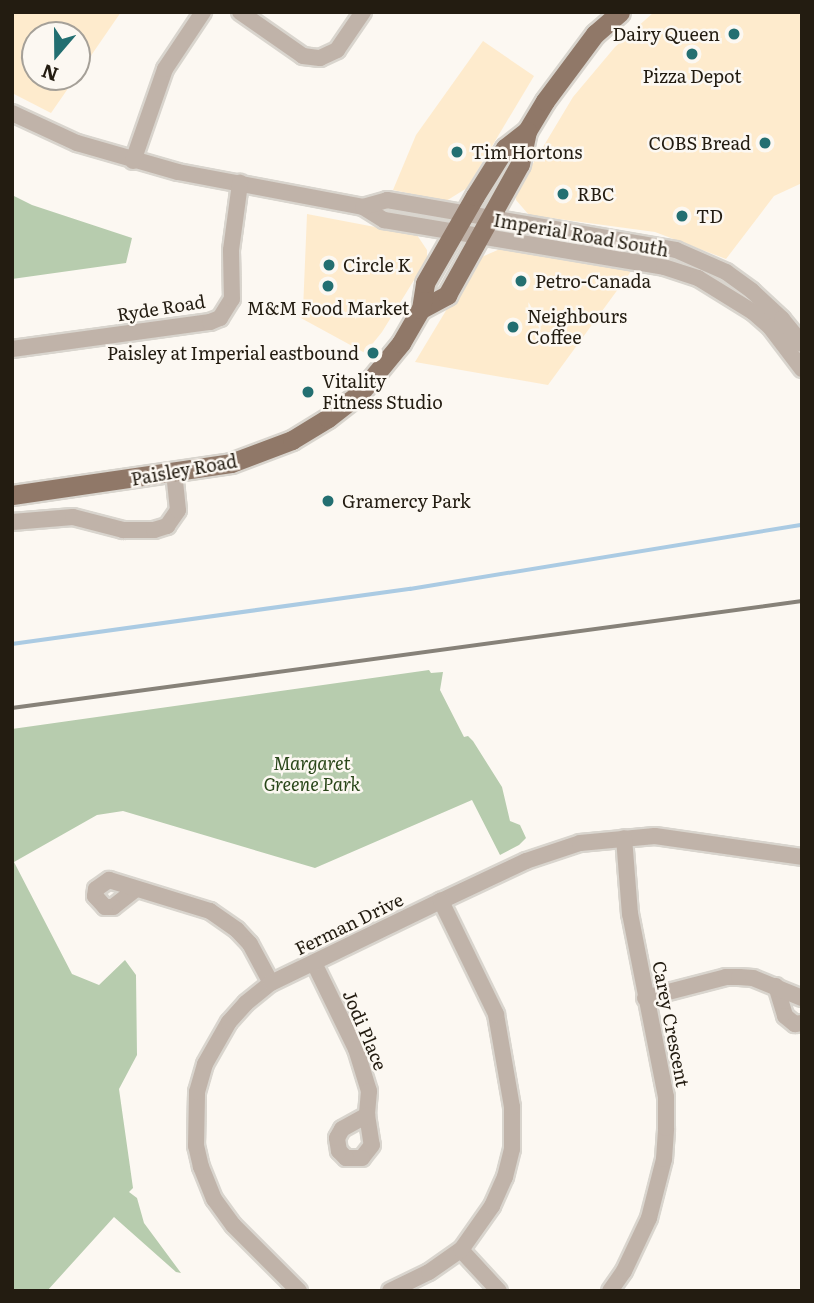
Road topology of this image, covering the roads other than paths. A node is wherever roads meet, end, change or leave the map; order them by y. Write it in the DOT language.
graph roads {
  1 [pos="203,12"];
  2 [pos="240,12"];
  3 [pos="363,12"];
  4 [pos="620,12"];
  5 [pos="12,113"];
  6 [pos="527,131"];
  7 [pos="133,161"];
  8 [pos="240,183"];
  9 [pos="363,207"];
  10 [pos="464,213"];
  11 [pos="490,218"];
  12 [pos="453,232"];
  13 [pos="480,238"];
  14 [pos="421,309"];
  15 [pos="802,344"];
  16 [pos="12,349"];
  17 [pos="802,369"];
  18 [pos="174,474"];
  19 [pos="12,495"];
  20 [pos="12,522"];
  21 [pos="624,838"];
  22 [pos="802,857"];
  23 [pos="136,889"];
  24 [pos="441,901"];
  25 [pos="314,963"];
  26 [pos="271,983"];
  27 [pos="776,986"];
  28 [pos="645,998"];
  29 [pos="802,998"];
  30 [pos="802,1023"];
  31 [pos="367,1115"];
  32 [pos="461,1250"];
  33 [pos="299,1291"];
  34 [pos="390,1291"];
  35 [pos="499,1291"];
  36 [pos="610,1291"];
  1 -- 7 [label="street"];
  2 -- 3 [label="street"];
  4 -- 6 [label="main road, Paisley Road"];
  5 -- 7 [label="street, Imperial Road South"];
  6 -- 10 [label="main road, Paisley Road"];
  6 -- 11 [label="main road, Paisley Road"];
  7 -- 8 [label="street, Imperial Road South"];
  8 -- 9 [label="street, Imperial Road South"];
  8 -- 16 [label="street, Ryde Road"];
  9 -- 10 [label="street, Imperial Road South"];
  9 -- 12 [label="street, Imperial Road South"];
  10 -- 11 [label="street, Imperial Road South"];
  10 -- 12 [label="main road, Paisley Road"];
  11 -- 13 [label="main road, Paisley Road"];
  11 -- 15 [label="street, Imperial Road South"];
  12 -- 13 [label="street, Imperial Road South"];
  12 -- 14 [label="main road, Paisley Road"];
  13 -- 14 [label="main road, Paisley Road"];
  13 -- 17 [label="street, Imperial Road South"];
  14 -- 18 [label="main road, Paisley Road"];
  18 -- 19 [label="main road, Paisley Road"];
  18 -- 20 [label="street"];
  21 -- 22 [label="street, Ferman Drive"];
  21 -- 24 [label="street, Ferman Drive"];
  21 -- 28 [label="street, Carey Crescent"];
  23 -- 26 [label="street"];
  24 -- 25 [label="street, Ferman Drive"];
  24 -- 32 [label="street"];
  25 -- 26 [label="street, Ferman Drive"];
  25 -- 31 [label="street, Jodi Place"];
  26 -- 33 [label="street, Ferman Drive"];
  27 -- 28 [label="street"];
  27 -- 29 [label="street"];
  27 -- 30 [label="street"];
  28 -- 36 [label="street, Carey Crescent"];
  32 -- 34 [label="street"];
  32 -- 35 [label="street"];
}
